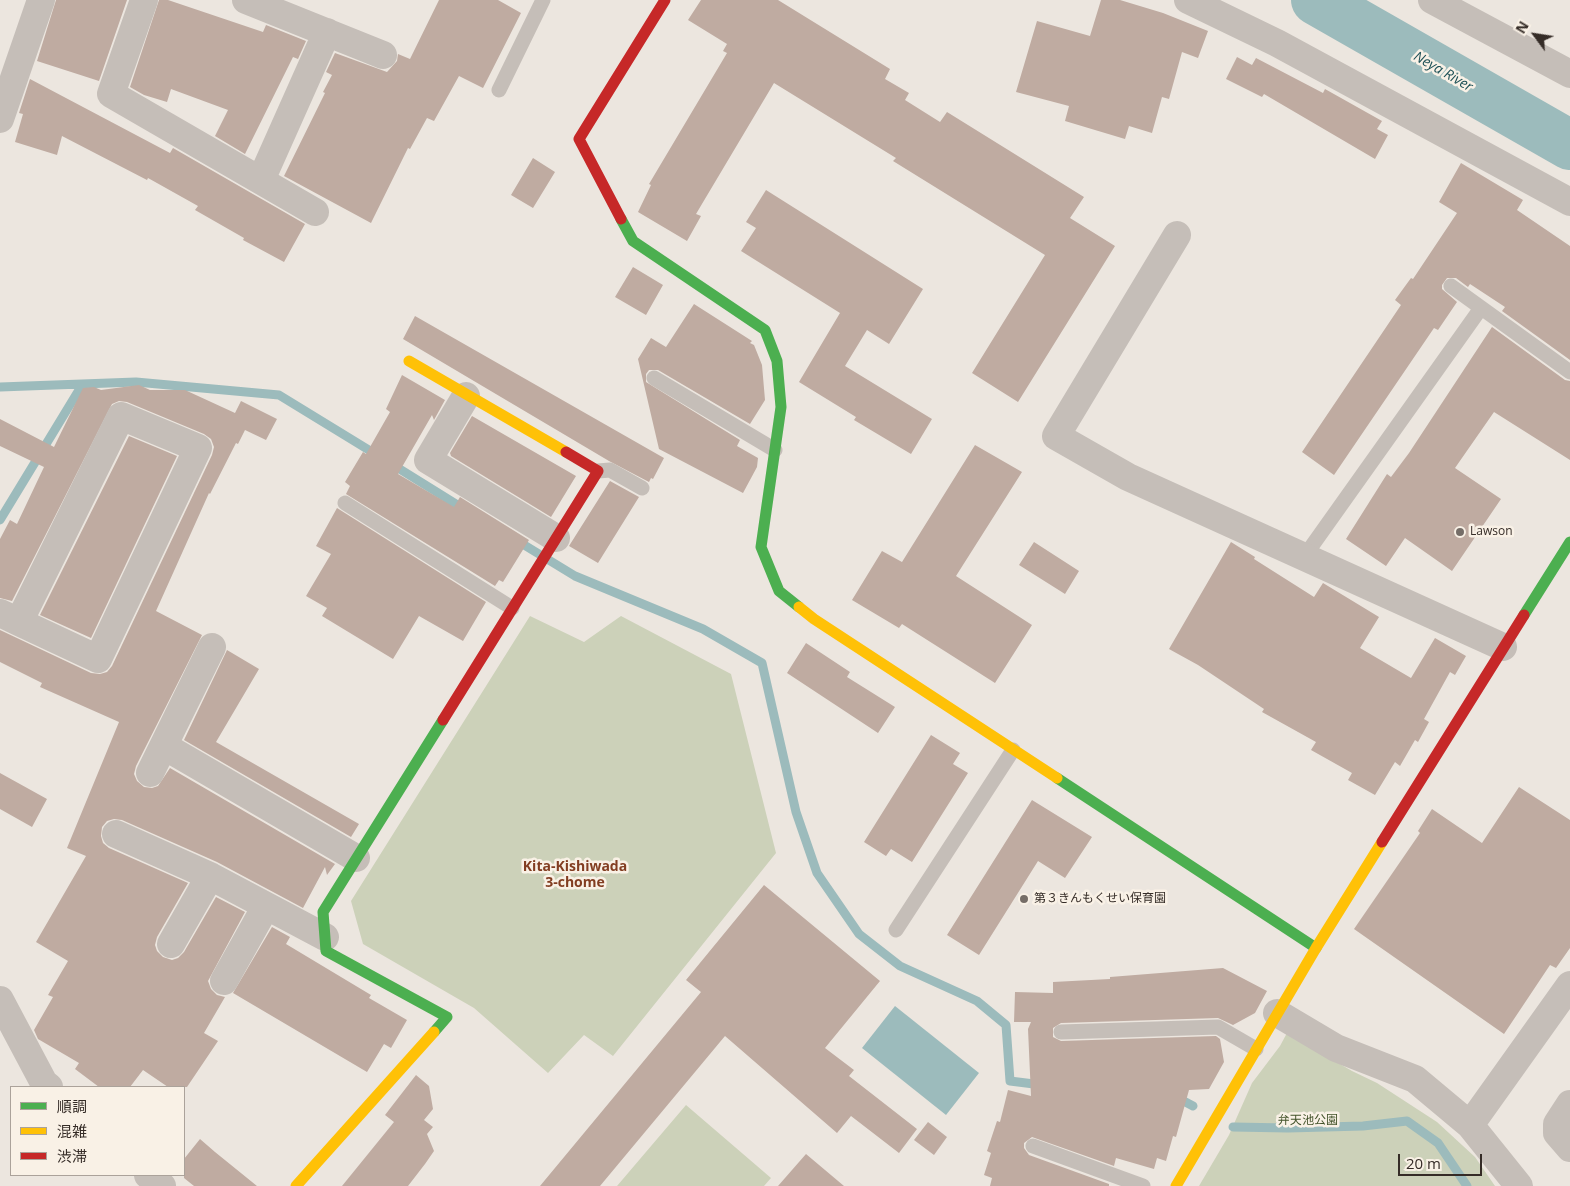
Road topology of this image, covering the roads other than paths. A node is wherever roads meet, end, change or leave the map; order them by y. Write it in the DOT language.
graph roads {
  1 [pos="41,0"];
  2 [pos="144,0"];
  3 [pos="246,0"];
  4 [pos="665,0"];
  5 [pos="1188,0"];
  6 [pos="540,1"];
  7 [pos="1444,4"];
  8 [pos="327,32"];
  9 [pos="383,55"];
  10 [pos="1570,74"];
  11 [pos="498,90"];
  12 [pos="0,119"];
  13 [pos="261,180"];
  14 [pos="1570,202"];
  15 [pos="315,212"];
  16 [pos="1177,235"];
  17 [pos="1451,286"];
  18 [pos="1481,308"];
  19 [pos="409,361"];
  20 [pos="1570,372"];
  21 [pos="654,378"];
  22 [pos="466,396"];
  23 [pos="775,450"];
  24 [pos="598,471"];
  25 [pos="642,488"];
  26 [pos="344,503"];
  27 [pos="1570,542"];
  28 [pos="552,544"];
  29 [pos="1304,557"];
  30 [pos="512,608"];
  31 [pos="9,618"];
  32 [pos="212,647"];
  33 [pos="1503,647"];
  34 [pos="164,746"];
  35 [pos="1013,750"];
  36 [pos="150,773"];
  37 [pos="116,834"];
  38 [pos="356,858"];
  39 [pos="210,876"];
  40 [pos="266,906"];
  41 [pos="896,930"];
  42 [pos="325,937"];
  43 [pos="171,944"];
  44 [pos="1316,948"];
  45 [pos="224,981"];
  46 [pos="1567,997"];
  47 [pos="0,1000"];
  48 [pos="1277,1013"];
  49 [pos="1061,1032"];
  50 [pos="1256,1049"];
  51 [pos="48,1086"];
  52 [pos="1570,1104"];
  53 [pos="1470,1125"];
  54 [pos="1033,1146"];
  55 [pos="1570,1148"];
  56 [pos="149,1176"];
  57 [pos="162,1186"];
  58 [pos="296,1186"];
  59 [pos="1143,1186"];
  60 [pos="1176,1186"];
  61 [pos="1520,1186"];
  1 -- 12 [label="street"];
  2 -- 13 [label="street"];
  3 -- 8 [label="street"];
  4 -- 23 [label="street"];
  5 -- 14 [label="street"];
  6 -- 11 [label="lane"];
  7 -- 10 [label="street"];
  8 -- 9 [label="street"];
  8 -- 13 [label="street"];
  13 -- 15 [label="street"];
  16 -- 29 [label="street"];
  17 -- 18 [label="lane"];
  18 -- 20 [label="lane"];
  18 -- 29 [label="lane"];
  19 -- 22 [label="street"];
  21 -- 23 [label="lane"];
  22 -- 24 [label="street"];
  22 -- 28 [label="street"];
  23 -- 35 [label="street"];
  24 -- 25 [label="lane"];
  24 -- 28 [label="street"];
  26 -- 30 [label="lane"];
  27 -- 33 [label="street"];
  28 -- 30 [label="street"];
  29 -- 33 [label="street"];
  30 -- 38 [label="street"];
  31 -- 31 [label="street"];
  32 -- 34 [label="street"];
  33 -- 44 [label="street"];
  34 -- 36 [label="street"];
  34 -- 38 [label="street"];
  35 -- 41 [label="lane"];
  35 -- 44 [label="street"];
  37 -- 39 [label="street"];
  38 -- 42 [label="street"];
  39 -- 40 [label="street"];
  39 -- 43 [label="street"];
  40 -- 42 [label="street"];
  40 -- 45 [label="street"];
  42 -- 58 [label="street"];
  44 -- 48 [label="street"];
  46 -- 53 [label="street"];
  47 -- 51 [label="street"];
  48 -- 50 [label="street"];
  48 -- 53 [label="street"];
  49 -- 50 [label="lane"];
  50 -- 60 [label="street"];
  52 -- 55 [label="street"];
  53 -- 61 [label="street"];
  54 -- 59 [label="lane"];
  56 -- 57 [label="street"];
}
